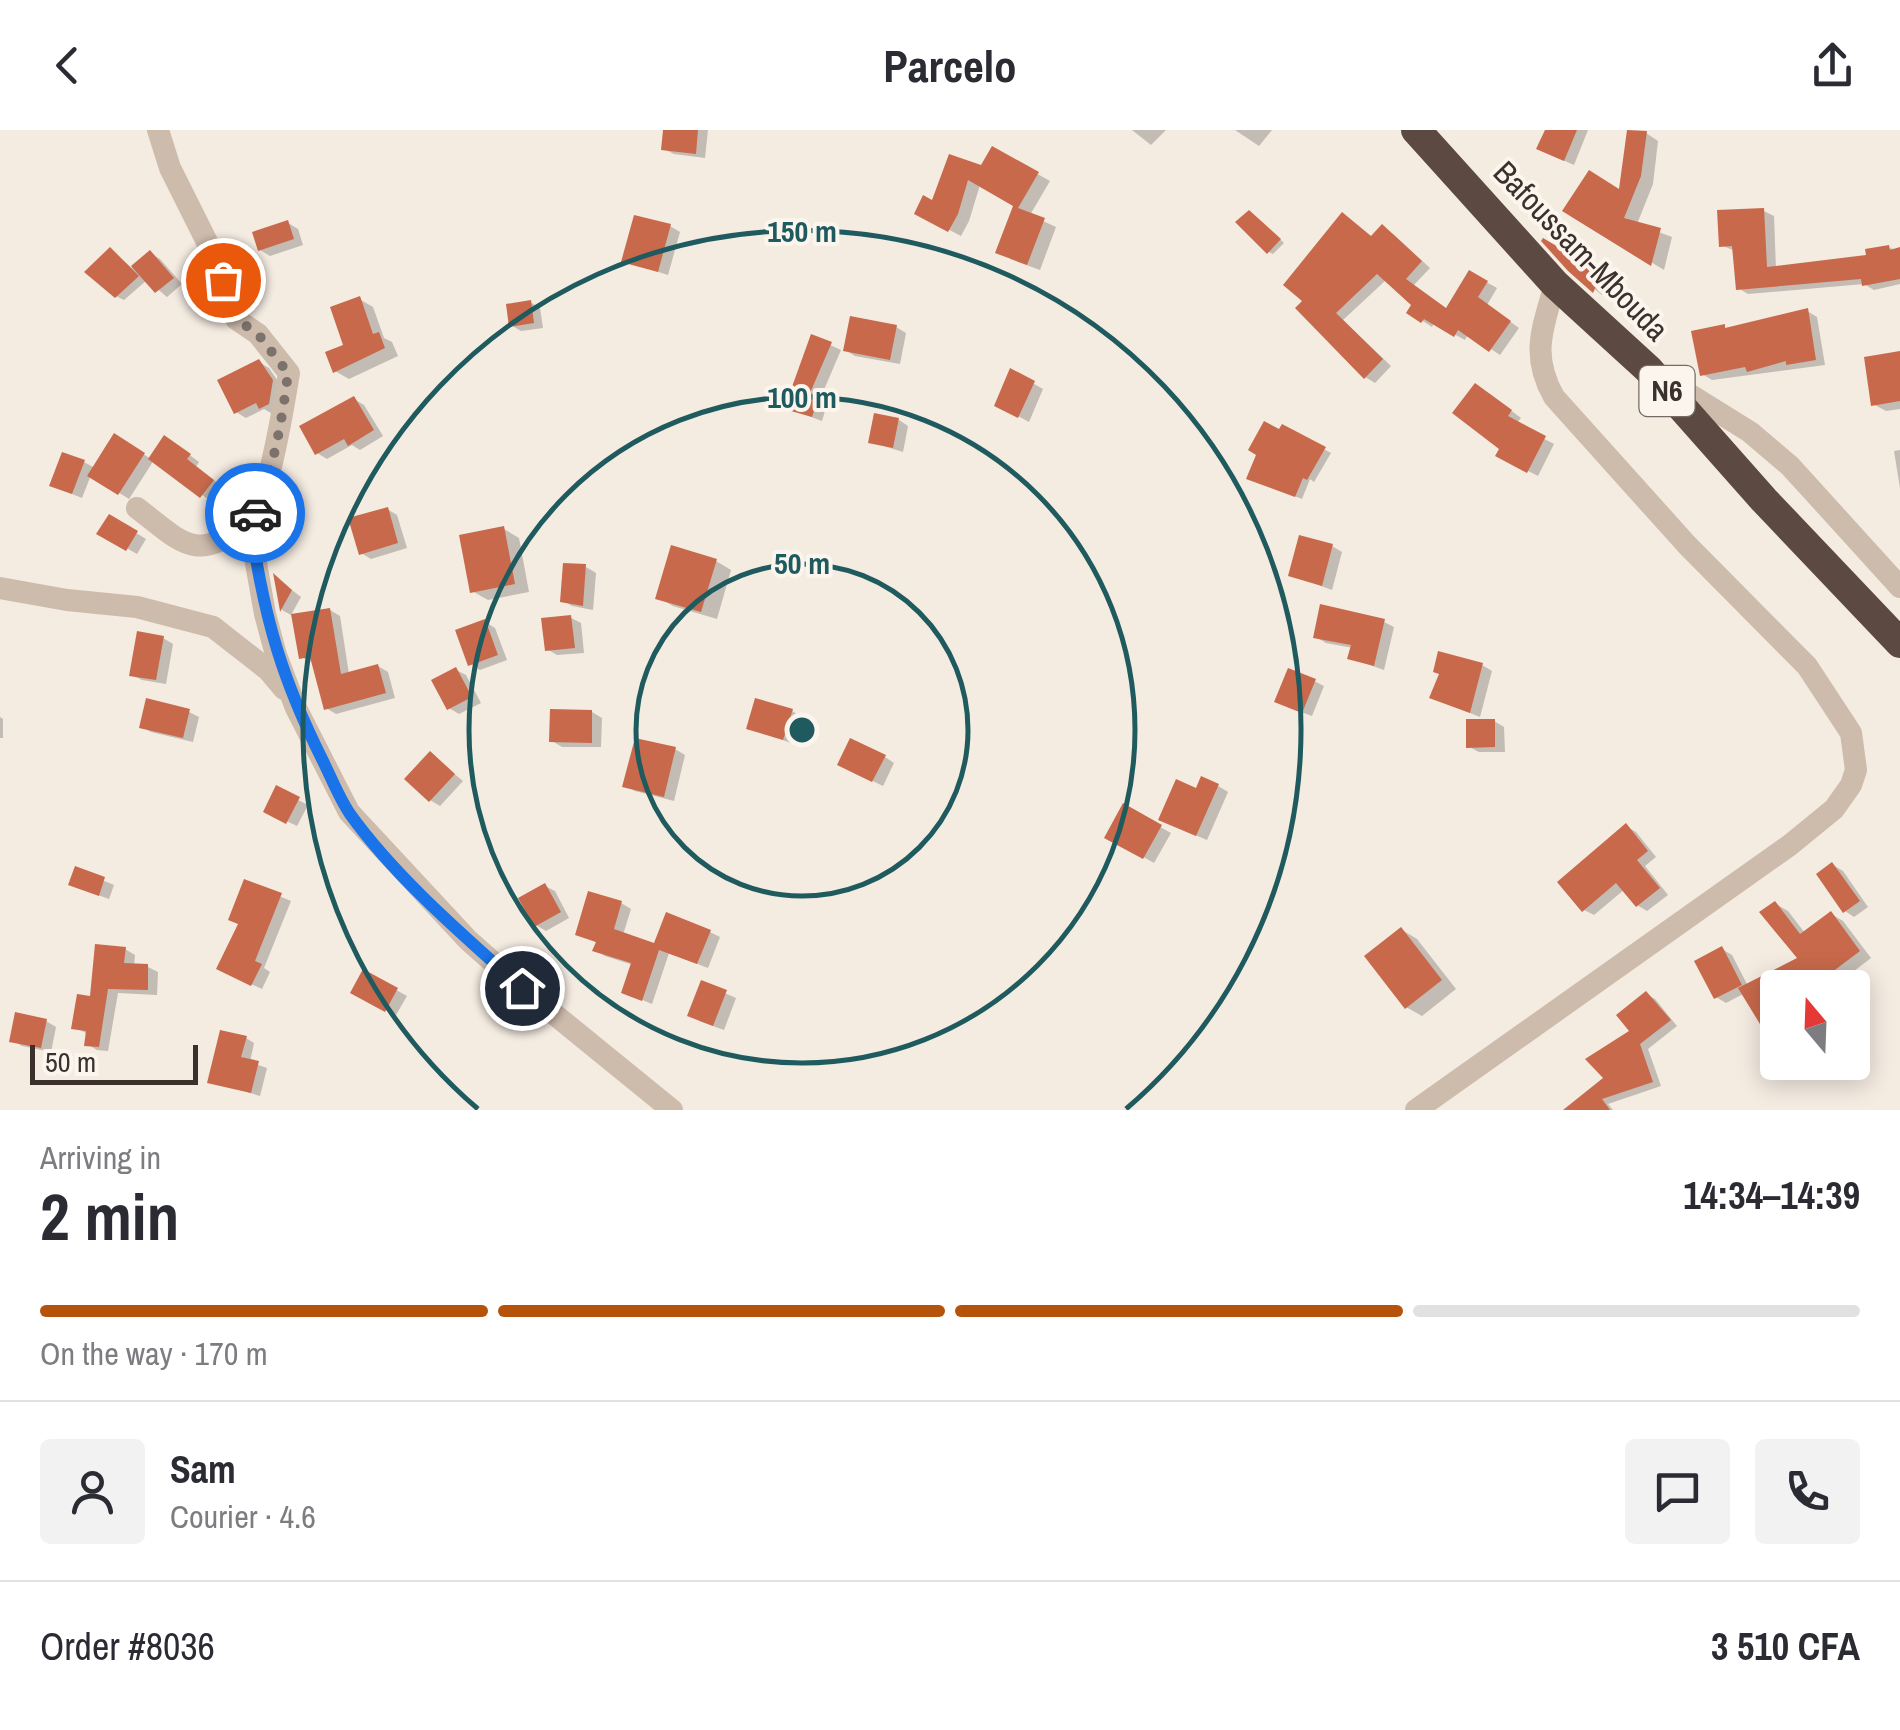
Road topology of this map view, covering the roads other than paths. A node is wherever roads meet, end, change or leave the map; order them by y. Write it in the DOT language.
graph roads {
  1 [pos="158,130"];
  2 [pos="1416,130"];
  3 [pos="1555,284"];
  4 [pos="1648,369"];
  5 [pos="137,508"];
  6 [pos="250,523"];
  7 [pos="1900,587"];
  8 [pos="0,588"];
  9 [pos="1900,642"];
  10 [pos="293,699"];
  11 [pos="672,1110"];
  12 [pos="1416,1110"];
  1 -- 6 [label="street"];
  2 -- 3 [label="highway, Bafoussam-Mbouda / N6"];
  3 -- 4 [label="highway, Bafoussam-Mbouda / N6"];
  3 -- 12 [label="street"];
  4 -- 7 [label="street"];
  4 -- 9 [label="highway, Bafoussam-Mbouda / N6"];
  5 -- 6 [label="street"];
  6 -- 10 [label="street"];
  8 -- 10 [label="street"];
  10 -- 11 [label="street"];
}
